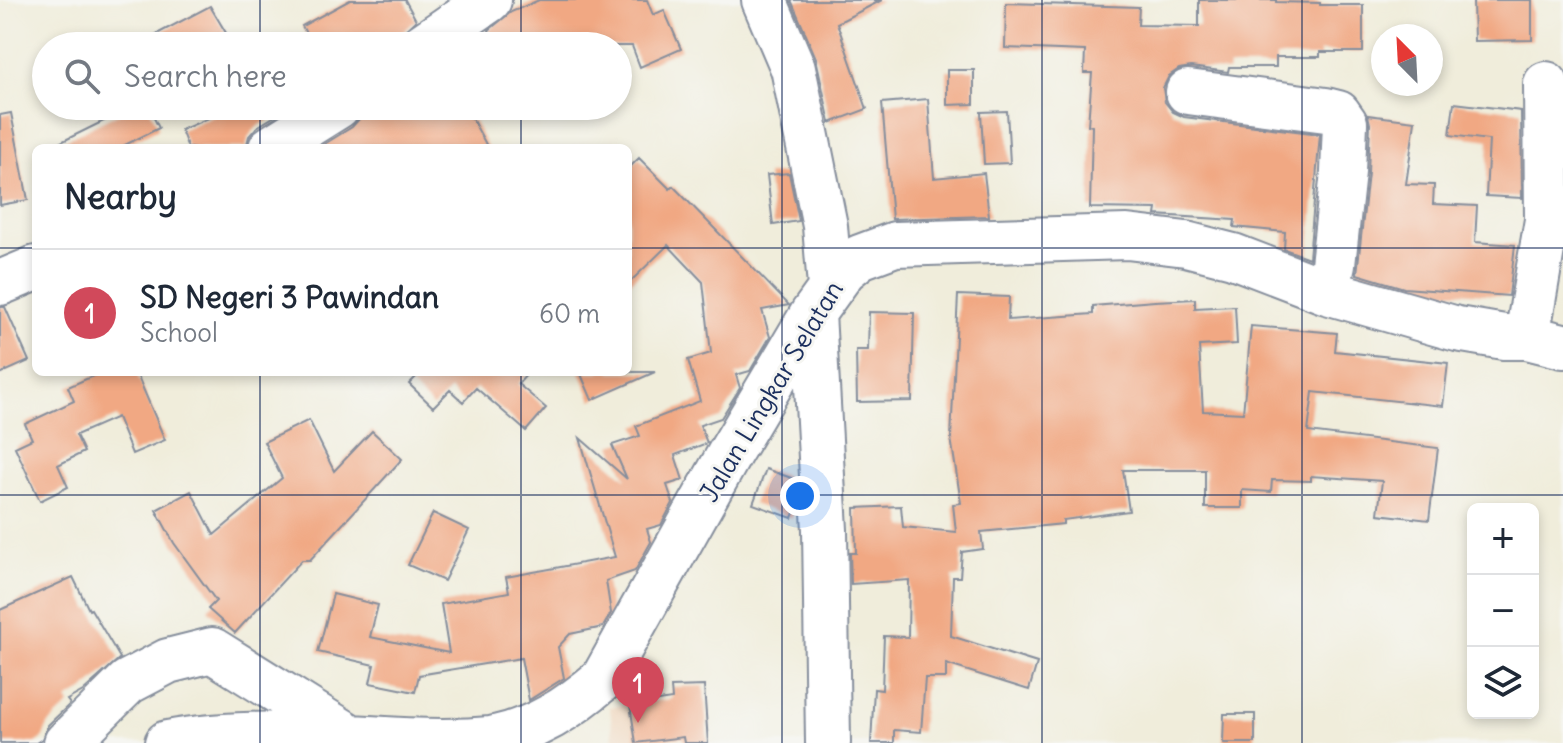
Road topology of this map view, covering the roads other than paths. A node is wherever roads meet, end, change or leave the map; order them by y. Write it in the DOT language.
graph roads {
  1 [pos="489,0"];
  2 [pos="764,0"];
  3 [pos="442,32"];
  4 [pos="1546,84"];
  5 [pos="1188,92"];
  6 [pos="316,120"];
  7 [pos="277,144"];
  8 [pos="32,270"];
  9 [pos="0,283"];
  10 [pos="1327,292"];
  11 [pos="822,300"];
  12 [pos="1545,341"];
  13 [pos="352,740"];
  14 [pos="66,743"];
  15 [pos="167,743"];
  16 [pos="828,743"];
  1 -- 3 [label="street"];
  2 -- 11 [label="street"];
  4 -- 12 [label="street"];
  5 -- 10 [label="street"];
  6 -- 7 [label="street"];
  8 -- 9 [label="street"];
  10 -- 11 [label="street, Jalan Lingkar Selatan"];
  10 -- 12 [label="street, Jalan Lingkar Selatan"];
  11 -- 13 [label="street, Jalan Lingkar Selatan"];
  11 -- 16 [label="street"];
  13 -- 14 [label="street"];
  13 -- 15 [label="street, Jalan Lingkar Selatan"];
}
